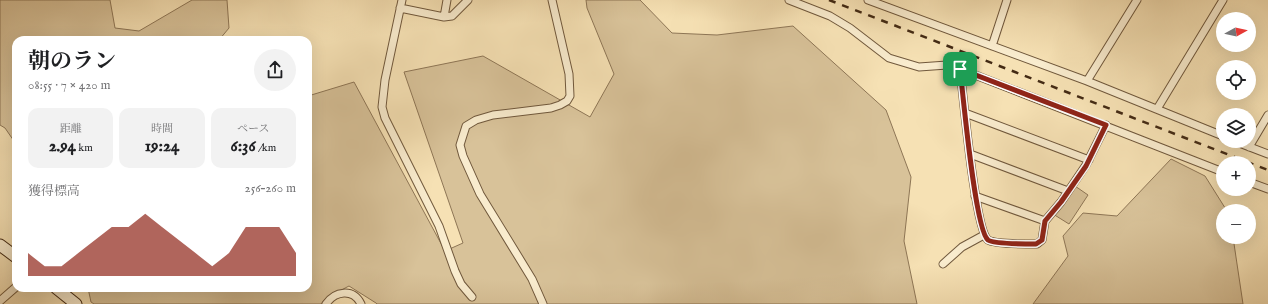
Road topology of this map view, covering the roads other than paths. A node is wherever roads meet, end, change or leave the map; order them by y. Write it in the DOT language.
graph roads {
  1 [pos="402,0"];
  2 [pos="447,0"];
  3 [pos="468,0"];
  4 [pos="552,0"];
  5 [pos="789,0"];
  6 [pos="868,0"];
  7 [pos="1007,0"];
  8 [pos="1137,0"];
  9 [pos="1223,0"];
  10 [pos="400,8"];
  11 [pos="444,17"];
  12 [pos="992,46"];
  13 [pos="960,69"];
  14 [pos="1087,81"];
  15 [pos="1157,109"];
  16 [pos="965,113"];
  17 [pos="1268,114"];
  18 [pos="1106,125"];
  19 [pos="1216,133"];
  20 [pos="1256,135"];
  21 [pos="1252,148"];
  22 [pos="970,154"];
  23 [pos="1268,154"];
  24 [pos="1089,160"];
  25 [pos="1216,169"];
  26 [pos="1256,185"];
  27 [pos="1268,189"];
  28 [pos="1068,192"];
  29 [pos="975,196"];
  30 [pos="1045,221"];
  31 [pos="984,235"];
  32 [pos="0,245"];
  33 [pos="12,254"];
  34 [pos="943,264"];
  35 [pos="12,290"];
  36 [pos="61,292"];
  37 [pos="472,297"];
  38 [pos="0,301"];
  39 [pos="76,304"];
  40 [pos="326,304"];
  41 [pos="361,304"];
  42 [pos="543,304"];
  1 -- 10 [label="street"];
  2 -- 11 [label="street"];
  3 -- 11 [label="street"];
  4 -- 42 [label="street"];
  5 -- 13 [label="street"];
  6 -- 12 [label="street"];
  7 -- 12 [label="street"];
  8 -- 14 [label="street"];
  9 -- 15 [label="street"];
  10 -- 11 [label="street"];
  10 -- 37 [label="street"];
  12 -- 14 [label="street"];
  13 -- 16 [label="street"];
  13 -- 18 [label="street"];
  14 -- 15 [label="street"];
  15 -- 19 [label="street"];
  16 -- 22 [label="street"];
  16 -- 24 [label="street"];
  17 -- 20 [label="street"];
  18 -- 24 [label="street"];
  18 -- 25 [label="street"];
  21 -- 23 [label="street"];
  22 -- 28 [label="street"];
  22 -- 29 [label="street"];
  24 -- 28 [label="street"];
  26 -- 27 [label="street"];
  28 -- 30 [label="street"];
  29 -- 30 [label="street"];
  29 -- 31 [label="street"];
  30 -- 31 [label="street"];
  31 -- 34 [label="street"];
  32 -- 33 [label="main road"];
  35 -- 38 [label="street"];
  36 -- 39 [label="main road"];
  40 -- 41 [label="street"];
}
